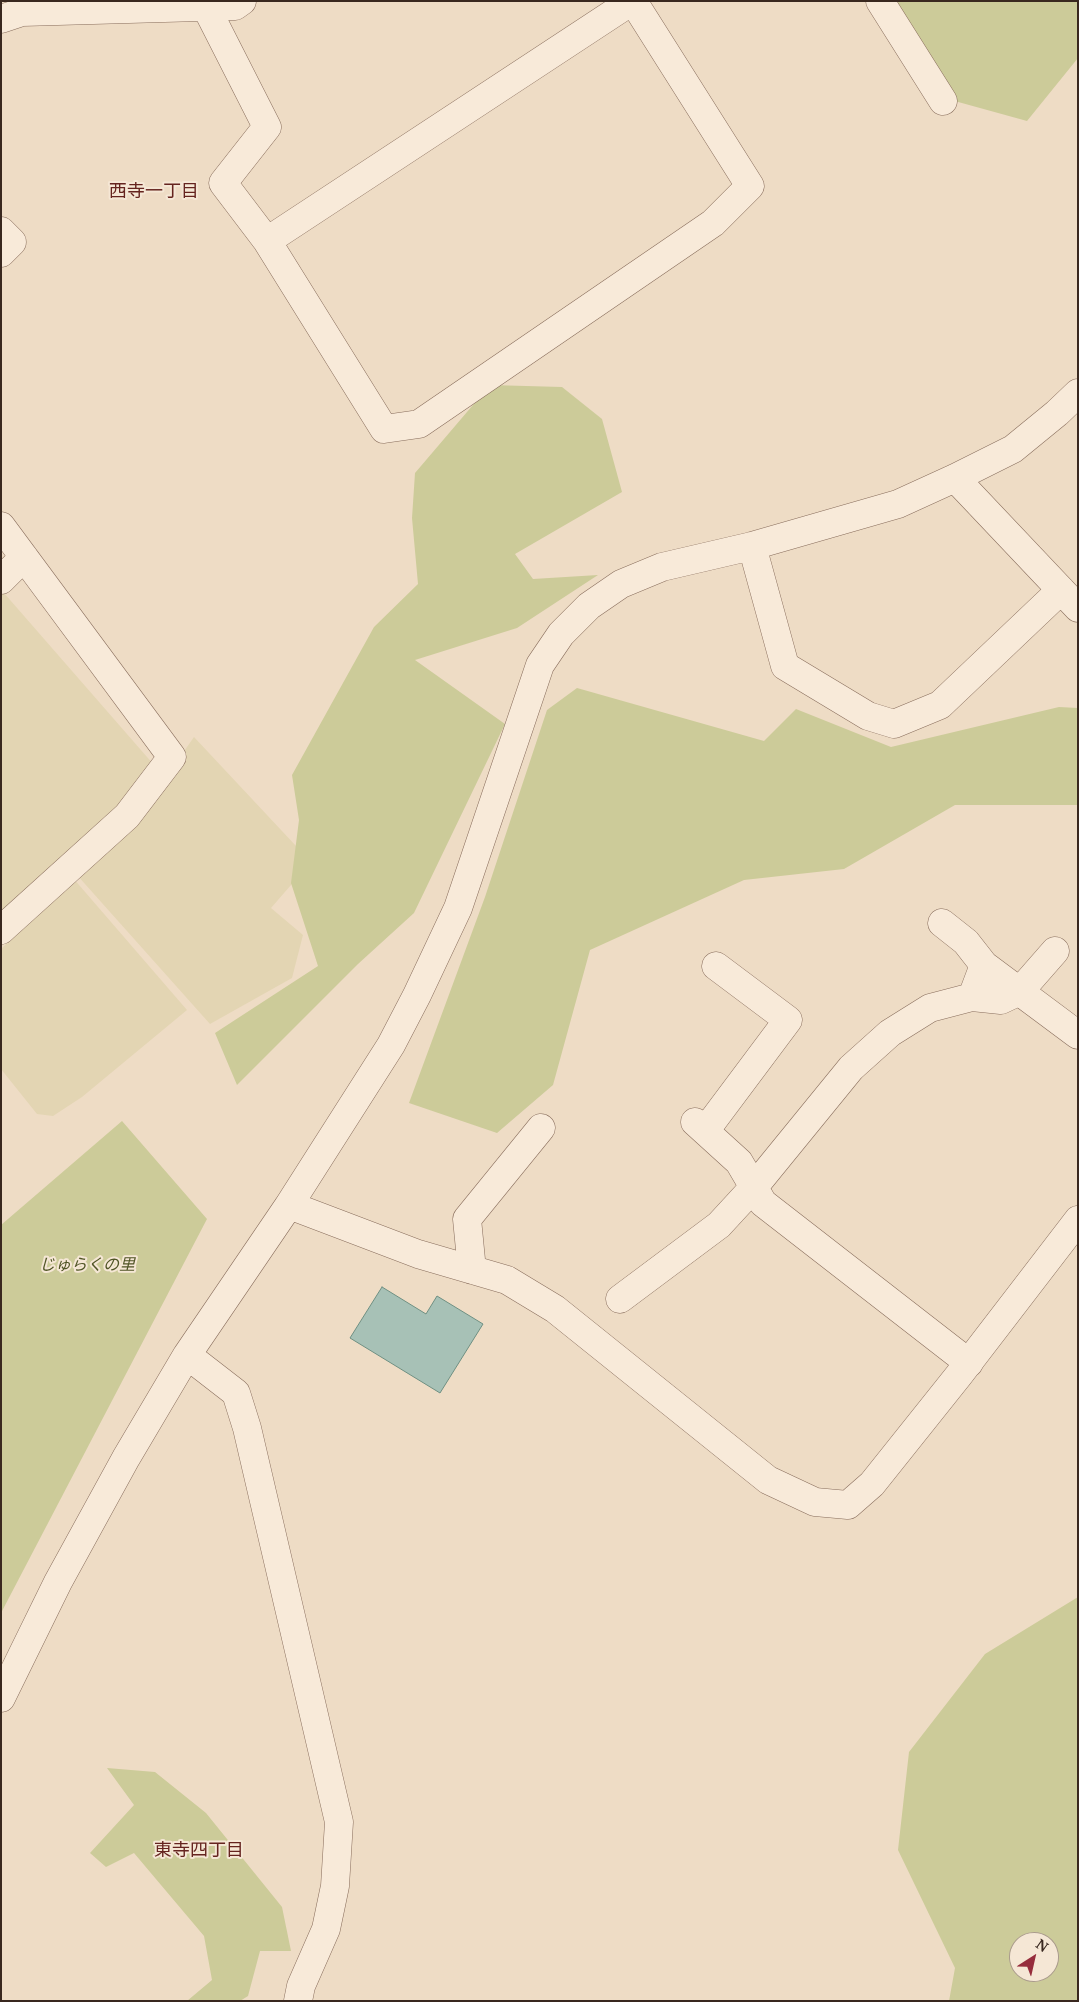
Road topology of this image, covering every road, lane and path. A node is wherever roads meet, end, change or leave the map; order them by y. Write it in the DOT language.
graph roads {
  1 [pos="242,1"];
  2 [pos="633,1"];
  3 [pos="880,1"];
  4 [pos="206,7"];
  5 [pos="1,19"];
  6 [pos="943,101"];
  7 [pos="1,231"];
  8 [pos="267,241"];
  9 [pos="1,253"];
  10 [pos="1078,393"];
  11 [pos="955,478"];
  12 [pos="1,526"];
  13 [pos="752,546"];
  14 [pos="24,557"];
  15 [pos="1,580"];
  16 [pos="1069,599"];
  17 [pos="942,923"];
  18 [pos="1,930"];
  19 [pos="1055,951"];
  20 [pos="984,965"];
  21 [pos="716,966"];
  22 [pos="1020,991"];
  23 [pos="972,997"];
  24 [pos="1078,1035"];
  25 [pos="541,1128"];
  26 [pos="754,1187"];
  27 [pos="289,1205"];
  28 [pos="1078,1220"];
  29 [pos="472,1270"];
  30 [pos="620,1299"];
  31 [pos="187,1355"];
  32 [pos="969,1363"];
  33 [pos="1,1698"];
  34 [pos="298,2001"];
  1 -- 4 [label="street"];
  2 -- 8 [label="street"];
  2 -- 8 [label="street"];
  3 -- 6 [label="street"];
  4 -- 5 [label="street"];
  4 -- 8 [label="street"];
  7 -- 9 [label="street"];
  10 -- 11 [label="street"];
  11 -- 13 [label="street"];
  11 -- 16 [label="street"];
  12 -- 14 [label="street"];
  13 -- 16 [label="street"];
  13 -- 27 [label="street"];
  14 -- 15 [label="street"];
  14 -- 18 [label="street"];
  17 -- 20 [label="street"];
  19 -- 22 [label="street"];
  20 -- 22 [label="street"];
  20 -- 23 [label="street"];
  21 -- 26 [label="street"];
  22 -- 23 [label="street"];
  22 -- 24 [label="street"];
  23 -- 26 [label="street"];
  25 -- 29 [label="street"];
  26 -- 30 [label="street"];
  26 -- 32 [label="street"];
  27 -- 29 [label="street"];
  27 -- 31 [label="street"];
  28 -- 32 [label="street"];
  29 -- 32 [label="street"];
  31 -- 33 [label="street"];
  31 -- 34 [label="street"];
}
